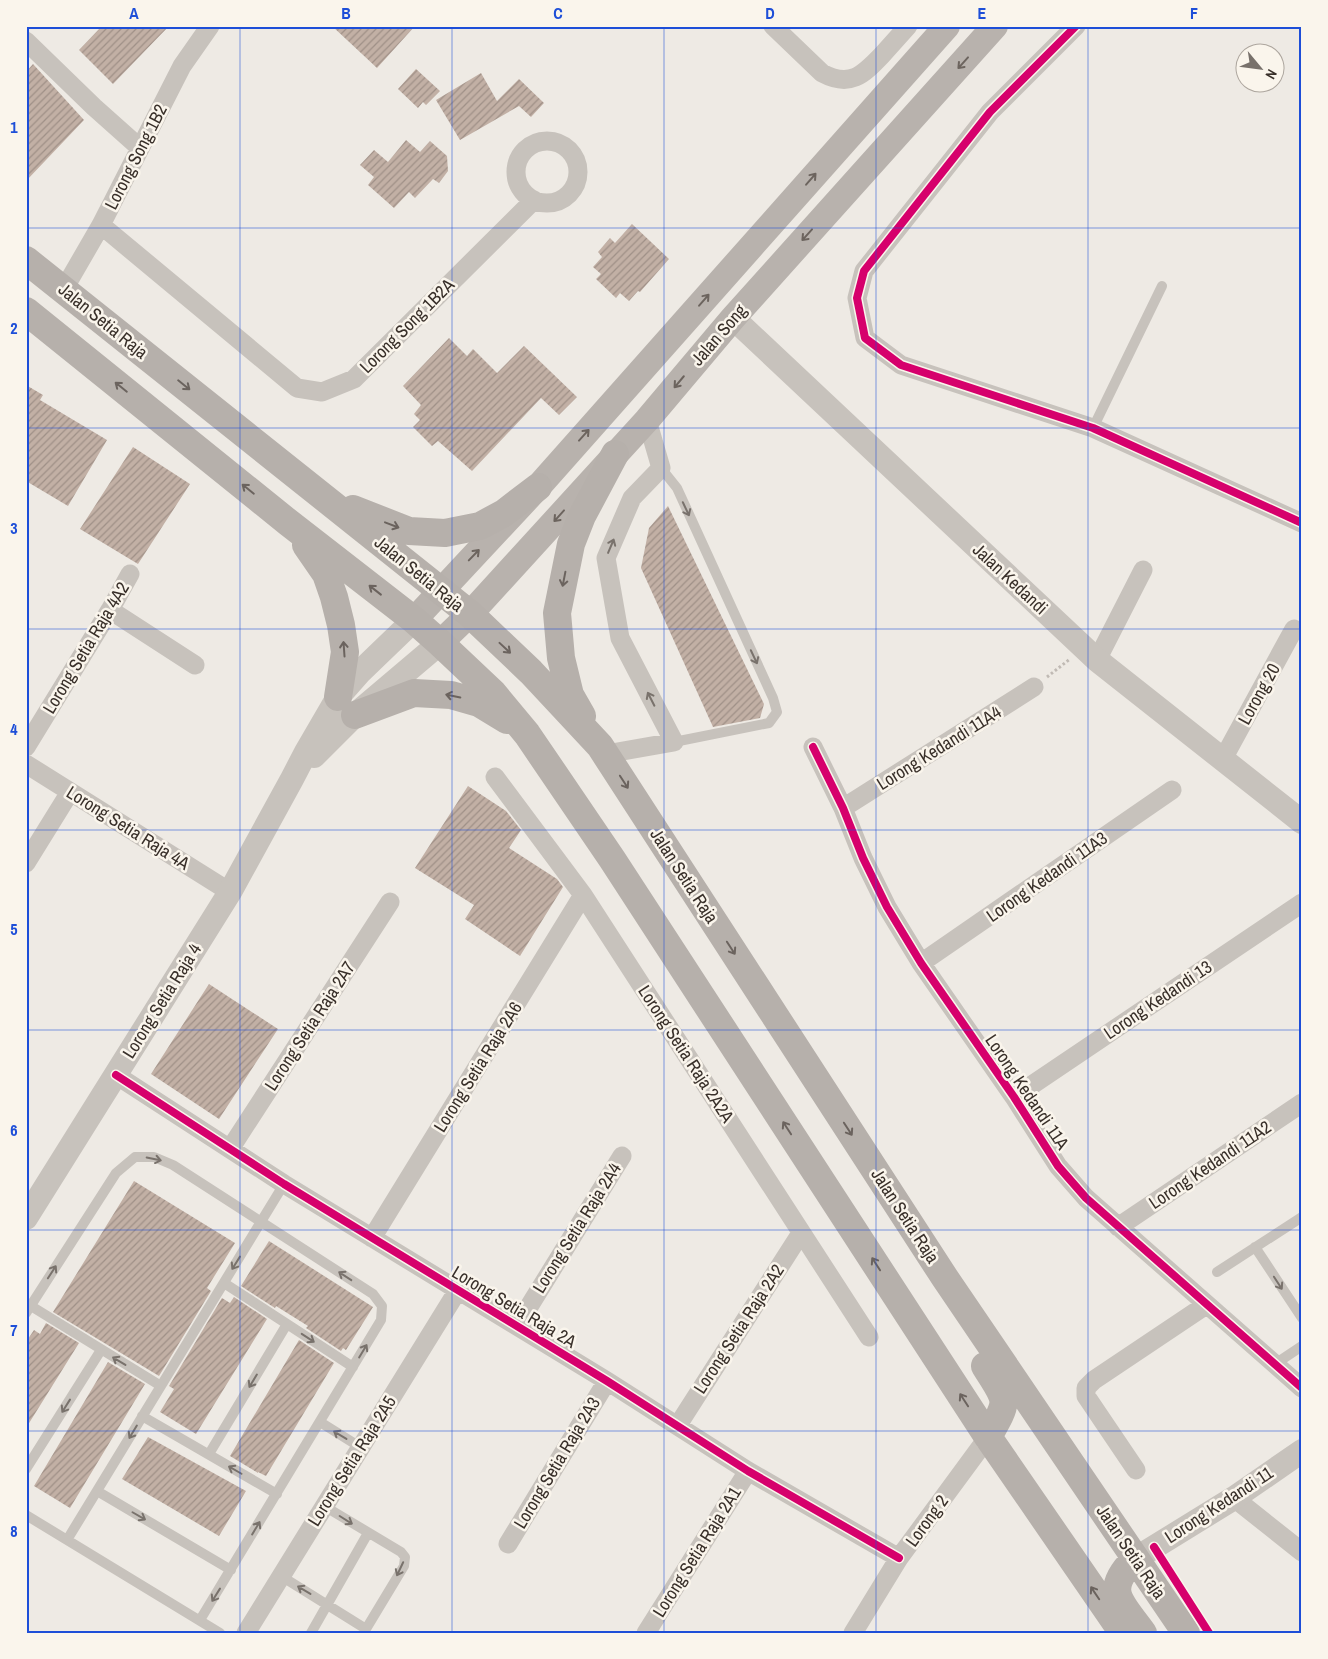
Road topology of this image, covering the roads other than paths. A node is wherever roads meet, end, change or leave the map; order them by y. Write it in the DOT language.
graph roads {
  1 [pos="210,26"];
  2 [pos="773,26"];
  3 [pos="908,26"];
  4 [pos="947,26"];
  5 [pos="995,26"];
  6 [pos="1076,26"];
  7 [pos="26,42"];
  8 [pos="140,148"];
  9 [pos="534,200"];
  10 [pos="101,225"];
  11 [pos="26,260"];
  12 [pos="1162,286"];
  13 [pos="64,289"];
  14 [pos="26,311"];
  15 [pos="733,318"];
  16 [pos="612,404"];
  17 [pos="647,420"];
  18 [pos="1093,428"];
  19 [pos="615,454"];
  20 [pos="661,468"];
  21 [pos="538,487"];
  22 [pos="316,491"];
  23 [pos="289,523"];
  24 [pos="1302,524"];
  25 [pos="1143,570"];
  26 [pos="130,574"];
  27 [pos="441,590"];
  28 [pos="110,610"];
  29 [pos="470,614"];
  30 [pos="414,620"];
  31 [pos="1294,629"];
  32 [pos="440,643"];
  33 [pos="1097,660"];
  34 [pos="195,665"];
  35 [pos="1034,687"];
  36 [pos="346,706"];
  37 [pos="527,734"];
  38 [pos="674,742"];
  39 [pos="26,747"];
  40 [pos="813,747"];
  41 [pos="603,750"];
  42 [pos="1223,759"];
  43 [pos="26,764"];
  44 [pos="495,778"];
  45 [pos="1172,790"];
  46 [pos="70,792"];
  47 [pos="843,808"];
  48 [pos="1302,822"];
  49 [pos="26,863"];
  50 [pos="230,892"];
  51 [pos="584,895"];
  52 [pos="390,902"];
  53 [pos="1302,903"];
  54 [pos="921,963"];
  55 [pos="116,1075"];
  56 [pos="1014,1097"];
  57 [pos="1302,1103"];
  58 [pos="230,1149"];
  59 [pos="622,1156"];
  60 [pos="284,1184"];
  61 [pos="1302,1217"];
  62 [pos="26,1218"];
  63 [pos="261,1222"];
  64 [pos="1118,1227"];
  65 [pos="801,1233"];
  66 [pos="372,1238"];
  67 [pos="1255,1247"];
  68 [pos="1217,1272"];
  69 [pos="945,1278"];
  70 [pos="224,1283"];
  71 [pos="458,1290"];
  72 [pos="1206,1304"];
  73 [pos="29,1310"];
  74 [pos="1302,1318"];
  75 [pos="287,1324"];
  76 [pos="517,1326"];
  77 [pos="869,1336"];
  78 [pos="1302,1346"];
  79 [pos="101,1350"];
  80 [pos="1275,1364"];
  81 [pos="353,1367"];
  82 [pos="607,1381"];
  83 [pos="161,1386"];
  84 [pos="1302,1388"];
  85 [pos="142,1416"];
  86 [pos="320,1422"];
  87 [pos="678,1426"];
  88 [pos="988,1437"];
  89 [pos="360,1447"];
  90 [pos="1302,1451"];
  91 [pos="208,1454"];
  92 [pos="26,1469"];
  93 [pos="1136,1470"];
  94 [pos="748,1471"];
  95 [pos="97,1491"];
  96 [pos="277,1494"];
  97 [pos="1234,1498"];
  98 [pos="324,1506"];
  99 [pos="26,1515"];
  100 [pos="368,1533"];
  101 [pos="67,1540"];
  102 [pos="508,1544"];
  103 [pos="1302,1552"];
  104 [pos="899,1558"];
  105 [pos="1135,1558"];
  106 [pos="231,1570"];
  107 [pos="281,1576"];
  108 [pos="327,1604"];
  109 [pos="200,1620"];
  110 [pos="1181,1629"];
  111 [pos="365,1631"];
  112 [pos="220,1633"];
  113 [pos="246,1633"];
  114 [pos="311,1633"];
  115 [pos="646,1633"];
  116 [pos="853,1633"];
  117 [pos="1123,1633"];
  118 [pos="1143,1633"];
  1 -- 8 [label="street, Lorong Song 1B2"];
  2 -- 3 [label="street"];
  16 -- 4 [label="main road, Jalan Song, one-way"];
  5 -- 15 [label="main road, Jalan Song, one-way"];
  6 -- 18 [label="street"];
  7 -- 8 [label="street"];
  8 -- 10 [label="street, Lorong Song 1B2"];
  9 -- 10 [label="street, Lorong Song 1B2A"];
  10 -- 13 [label="street, Lorong Song 1B2"];
  11 -- 13 [label="main road, Jalan Setia Raja"];
  12 -- 18 [label="lane"];
  13 -- 22 [label="main road, Jalan Setia Raja, one-way"];
  23 -- 14 [label="main road, one-way"];
  15 -- 16 [label="main road"];
  15 -- 17 [label="main road, Jalan Song, one-way"];
  15 -- 33 [label="street, Jalan Kedandi"];
  21 -- 16 [label="main road, Jalan Song, one-way"];
  17 -- 19 [label="main road, Jalan Song"];
  17 -- 20 [label="street"];
  18 -- 24 [label="street"];
  19 -- 29 [label="main road, Jalan Song, one-way"];
  19 -- 41 [label="main road, one-way"];
  38 -- 20 [label="street, one-way"];
  20 -- 38 [label="lane, one-way"];
  22 -- 21 [label="main road, one-way"];
  27 -- 21 [label="main road, Jalan Song, one-way"];
  22 -- 27 [label="main road, Jalan Setia Raja"];
  30 -- 23 [label="main road, one-way"];
  36 -- 23 [label="main road, one-way"];
  25 -- 33 [label="street"];
  26 -- 28 [label="street, Lorong Setia Raja 4A2"];
  27 -- 29 [label="main road, Jalan Setia Raja"];
  27 -- 30 [label="main road, Jalan Song"];
  28 -- 34 [label="street"];
  28 -- 39 [label="street, Lorong Setia Raja 4A2"];
  29 -- 32 [label="main road, Jalan Song"];
  29 -- 41 [label="main road, Jalan Setia Raja, one-way"];
  30 -- 32 [label="main road"];
  30 -- 36 [label="street, Lorong Setia Raja 4"];
  31 -- 42 [label="street, Lorong 20"];
  32 -- 36 [label="street, Lorong Setia Raja 4"];
  32 -- 37 [label="main road"];
  33 -- 42 [label="street, Jalan Kedandi"];
  35 -- 47 [label="street, Lorong Kedandi 11A4"];
  37 -- 36 [label="main road, one-way"];
  36 -- 50 [label="street, Lorong Setia Raja 4"];
  88 -- 37 [label="main road, one-way"];
  38 -- 41 [label="street"];
  40 -- 47 [label="street, Lorong Kedandi 11A"];
  41 -- 69 [label="main road, Jalan Setia Raja, one-way"];
  42 -- 48 [label="street, Jalan Kedandi"];
  43 -- 46 [label="street, Lorong Setia Raja 4A"];
  44 -- 51 [label="street, Lorong Setia Raja 2A2A"];
  45 -- 54 [label="street, Lorong Kedandi 11A3"];
  46 -- 49 [label="street"];
  46 -- 50 [label="street, Lorong Setia Raja 4A"];
  47 -- 54 [label="street, Lorong Kedandi 11A"];
  50 -- 55 [label="street, Lorong Setia Raja 4"];
  51 -- 65 [label="street, Lorong Setia Raja 2A2A"];
  51 -- 66 [label="street, Lorong Setia Raja 2A6"];
  52 -- 58 [label="street, Lorong Setia Raja 2A7"];
  53 -- 56 [label="street, Lorong Kedandi 13"];
  54 -- 56 [label="street, Lorong Kedandi 11A"];
  55 -- 58 [label="street, Lorong Setia Raja 2A"];
  55 -- 62 [label="street, Lorong Setia Raja 4"];
  56 -- 64 [label="street, Lorong Kedandi 11A"];
  57 -- 64 [label="street, Lorong Kedandi 11A2"];
  58 -- 60 [label="street, Lorong Setia Raja 2A"];
  59 -- 76 [label="street, Lorong Setia Raja 2A4"];
  60 -- 63 [label="lane"];
  60 -- 66 [label="street, Lorong Setia Raja 2A"];
  61 -- 67 [label="lane"];
  63 -- 70 [label="lane, one-way"];
  73 -- 63 [label="lane, one-way"];
  81 -- 63 [label="lane, one-way"];
  64 -- 72 [label="street, Lorong Kedandi 11A"];
  65 -- 77 [label="street, Lorong Setia Raja 2A2A"];
  65 -- 87 [label="street, Lorong Setia Raja 2A2"];
  66 -- 71 [label="street, Lorong Setia Raja 2A"];
  67 -- 68 [label="lane"];
  67 -- 74 [label="lane, one-way"];
  69 -- 88 [label="main road"];
  69 -- 105 [label="main road, Jalan Setia Raja"];
  70 -- 75 [label="lane"];
  70 -- 83 [label="lane"];
  71 -- 76 [label="street, Lorong Setia Raja 2A"];
  71 -- 89 [label="street, Lorong Setia Raja 2A5"];
  72 -- 80 [label="street, Lorong Kedandi 11A"];
  72 -- 93 [label="street"];
  73 -- 79 [label="lane"];
  75 -- 81 [label="lane, one-way"];
  75 -- 91 [label="lane, one-way"];
  76 -- 82 [label="street, Lorong Setia Raja 2A"];
  78 -- 80 [label="lane"];
  83 -- 79 [label="lane, one-way"];
  79 -- 92 [label="lane, one-way"];
  80 -- 84 [label="street, Lorong Kedandi 11A"];
  81 -- 86 [label="lane"];
  82 -- 87 [label="street, Lorong Setia Raja 2A"];
  82 -- 102 [label="street, Lorong Setia Raja 2A3"];
  83 -- 85 [label="lane"];
  85 -- 91 [label="lane"];
  85 -- 95 [label="lane, one-way"];
  89 -- 86 [label="lane, one-way"];
  86 -- 96 [label="lane"];
  87 -- 94 [label="street, Lorong Setia Raja 2A"];
  88 -- 104 [label="street, Lorong 2"];
  117 -- 88 [label="main road, one-way"];
  89 -- 98 [label="street, Lorong Setia Raja 2A5"];
  90 -- 97 [label="street, Lorong Kedandi 11"];
  96 -- 91 [label="lane, one-way"];
  94 -- 104 [label="street, Lorong Setia Raja 2A"];
  94 -- 115 [label="street, Lorong Setia Raja 2A1"];
  95 -- 101 [label="lane"];
  95 -- 106 [label="lane, one-way"];
  106 -- 96 [label="lane, one-way"];
  97 -- 103 [label="street"];
  97 -- 105 [label="street, Lorong Kedandi 11"];
  98 -- 100 [label="lane, one-way"];
  98 -- 107 [label="street, Lorong Setia Raja 2A5"];
  99 -- 101 [label="lane"];
  100 -- 108 [label="lane"];
  100 -- 111 [label="lane, one-way"];
  101 -- 109 [label="lane"];
  104 -- 116 [label="street, Lorong 2"];
  105 -- 110 [label="main road, Jalan Setia Raja"];
  105 -- 118 [label="main road"];
  106 -- 109 [label="lane, one-way"];
  108 -- 107 [label="lane, one-way"];
  107 -- 113 [label="street, Lorong Setia Raja 2A5"];
  108 -- 111 [label="lane"];
  108 -- 114 [label="lane"];
  109 -- 112 [label="lane"];
}
